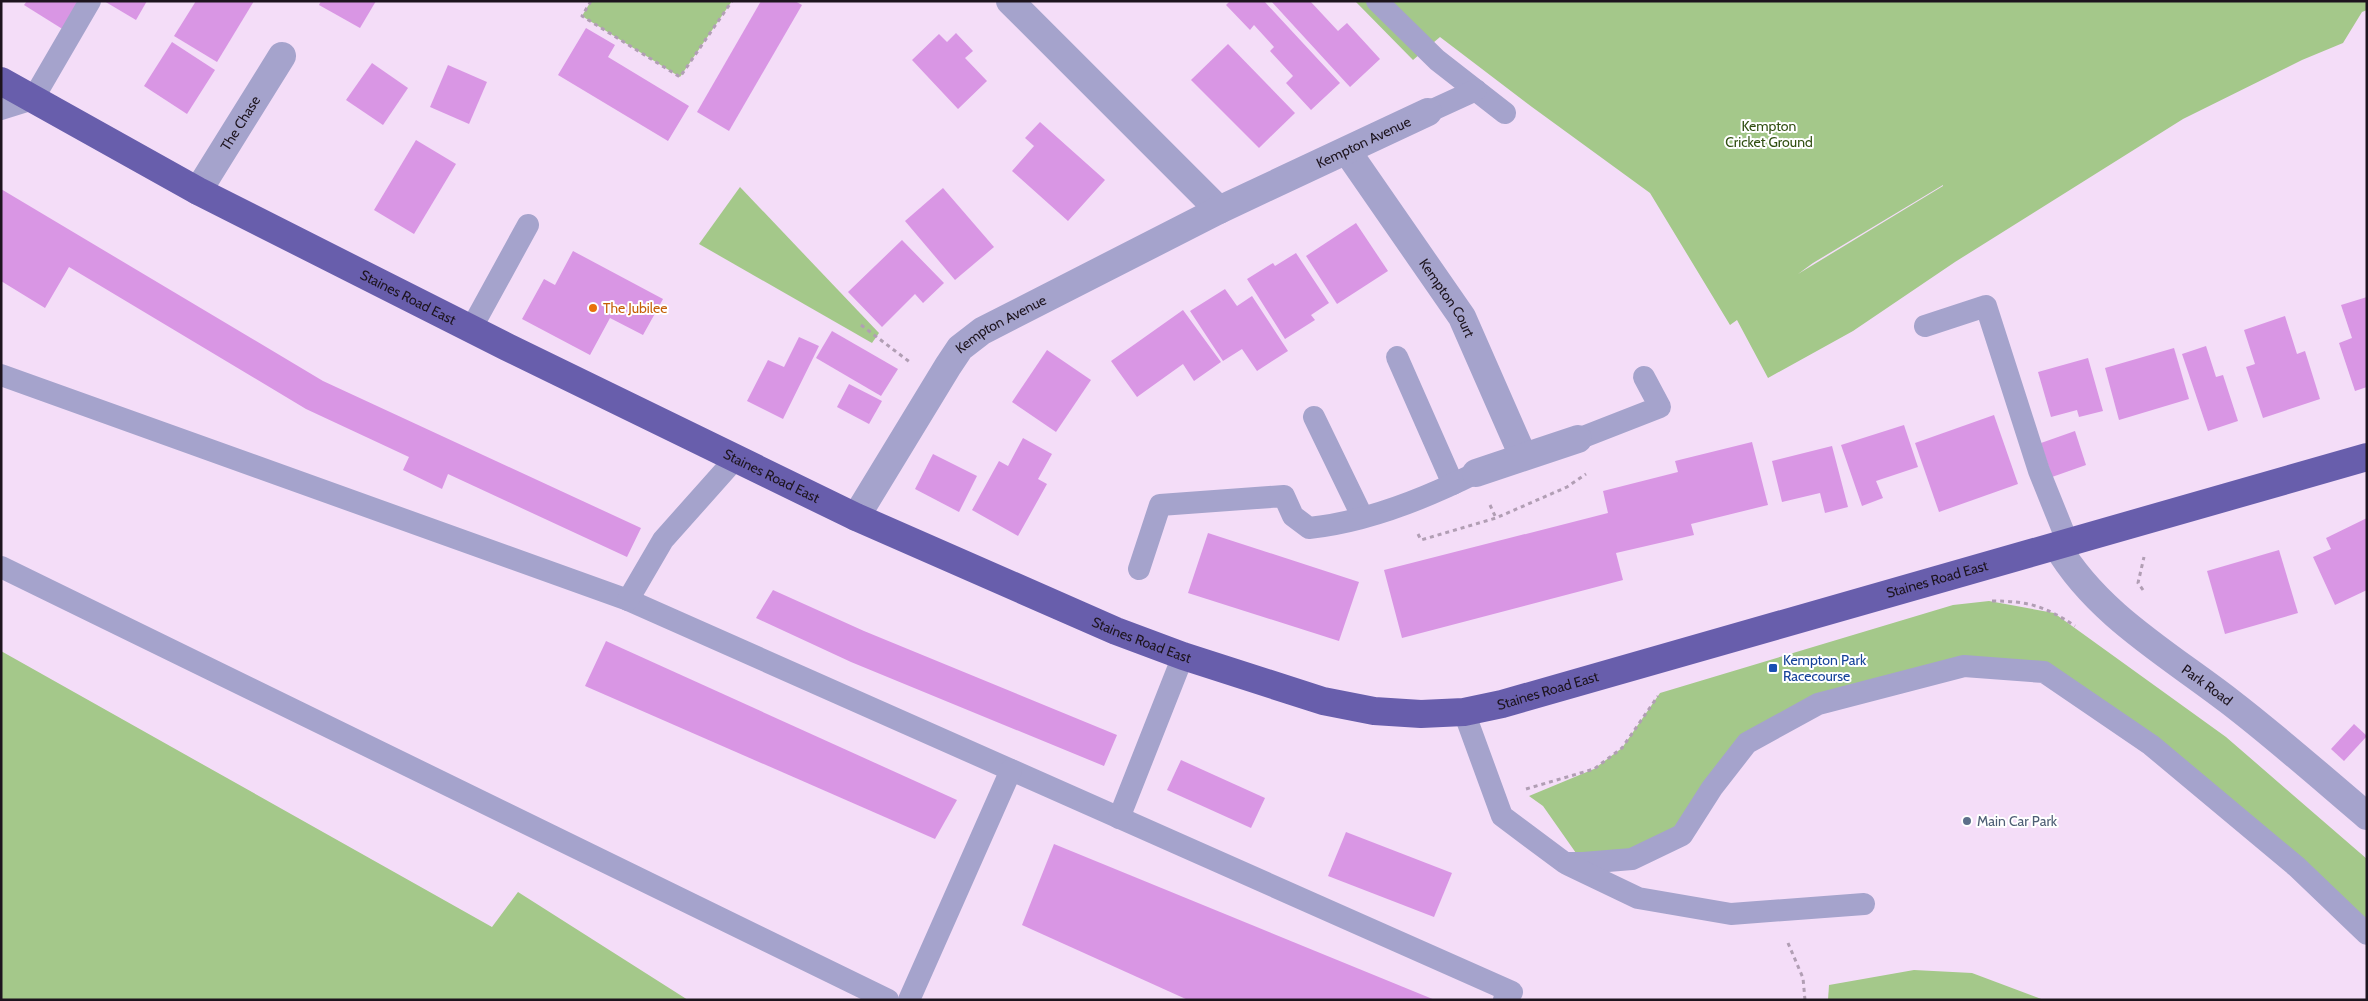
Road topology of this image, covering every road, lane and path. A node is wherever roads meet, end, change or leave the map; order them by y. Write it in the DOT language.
graph roads {
  1 [pos="90,1"];
  2 [pos="590,1"];
  3 [pos="732,1"];
  4 [pos="1010,1"];
  5 [pos="1377,1"];
  6 [pos="282,56"];
  7 [pos="1,81"];
  8 [pos="1476,90"];
  9 [pos="33,100"];
  10 [pos="1,109"];
  11 [pos="1428,112"];
  12 [pos="1505,113"];
  13 [pos="1348,151"];
  14 [pos="198,191"];
  15 [pos="1218,210"];
  16 [pos="528,225"];
  17 [pos="861,325"];
  18 [pos="1925,326"];
  19 [pos="471,329"];
  20 [pos="1397,357"];
  21 [pos="1,375"];
  22 [pos="1644,377"];
  23 [pos="937,383"];
  24 [pos="1314,417"];
  25 [pos="1578,439"];
  26 [pos="1523,456"];
  27 [pos="2367,457"];
  28 [pos="736,458"];
  29 [pos="1464,479"];
  30 [pos="1404,504"];
  31 [pos="1362,516"];
  32 [pos="856,517"];
  33 [pos="2062,545"];
  34 [pos="2147,554"];
  35 [pos="1,567"];
  36 [pos="1139,569"];
  37 [pos="2144,592"];
  38 [pos="628,600"];
  39 [pos="1183,656"];
  40 [pos="1464,712"];
  41 [pos="1011,770"];
  42 [pos="2367,816"];
  43 [pos="1119,818"];
  44 [pos="1565,863"];
  45 [pos="1864,904"];
  46 [pos="2367,934"];
  47 [pos="888,1000"];
  48 [pos="909,1000"];
  49 [pos="1504,1000"];
  1 -- 9 [label="lane"];
  2 -- 3 [label="path"];
  4 -- 15 [label="street"];
  5 -- 8 [label="lane"];
  6 -- 14 [label="street, The Chase"];
  7 -- 9 [label="highway, Staines Road East"];
  8 -- 11 [label="lane"];
  8 -- 12 [label="lane"];
  9 -- 10 [label="lane"];
  9 -- 14 [label="highway, Staines Road East"];
  11 -- 13 [label="street, Kempton Avenue"];
  13 -- 15 [label="street, Kempton Avenue"];
  13 -- 26 [label="street, Kempton Court"];
  14 -- 19 [label="highway, Staines Road East"];
  15 -- 23 [label="street, Kempton Avenue"];
  16 -- 19 [label="lane"];
  17 -- 23 [label="path"];
  18 -- 33 [label="lane"];
  19 -- 28 [label="highway, Staines Road East"];
  20 -- 29 [label="lane"];
  21 -- 38 [label="lane"];
  22 -- 25 [label="lane"];
  23 -- 32 [label="street, Kempton Avenue"];
  24 -- 31 [label="lane"];
  25 -- 26 [label="street"];
  25 -- 30 [label="path"];
  26 -- 29 [label="street"];
  27 -- 33 [label="highway, Staines Road East"];
  28 -- 32 [label="highway, Staines Road East"];
  28 -- 38 [label="lane"];
  29 -- 30 [label="lane"];
  30 -- 31 [label="lane"];
  31 -- 36 [label="lane"];
  32 -- 39 [label="highway, Staines Road East"];
  33 -- 40 [label="highway, Staines Road East"];
  33 -- 42 [label="street, Park Road"];
  34 -- 37 [label="path"];
  35 -- 47 [label="lane"];
  38 -- 41 [label="lane"];
  39 -- 40 [label="highway, Staines Road East"];
  39 -- 43 [label="lane"];
  40 -- 44 [label="lane"];
  41 -- 43 [label="lane"];
  41 -- 48 [label="lane"];
  43 -- 49 [label="lane"];
  44 -- 45 [label="lane"];
  44 -- 46 [label="lane"];
}
